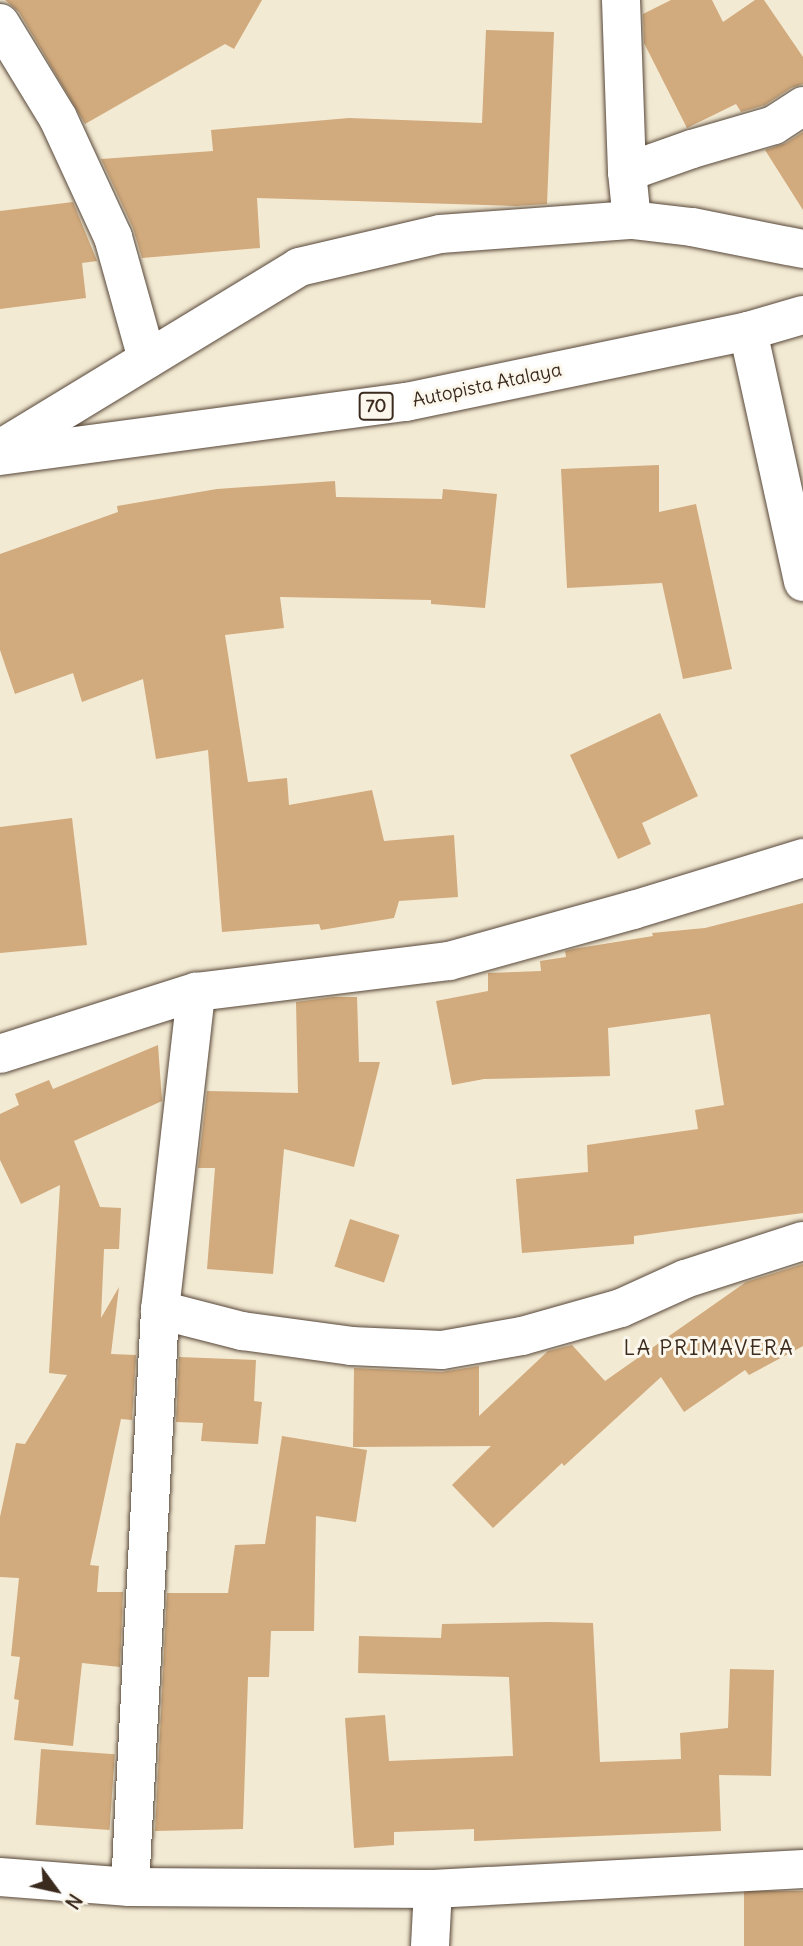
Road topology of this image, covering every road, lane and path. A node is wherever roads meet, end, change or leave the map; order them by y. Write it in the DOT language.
graph roads {
  1 [pos="621,0"];
  2 [pos="0,23"];
  3 [pos="803,106"];
  4 [pos="627,172"];
  5 [pos="632,220"];
  6 [pos="803,249"];
  7 [pos="803,315"];
  8 [pos="747,331"];
  9 [pos="147,359"];
  10 [pos="0,449"];
  11 [pos="0,456"];
  12 [pos="803,582"];
  13 [pos="803,858"];
  14 [pos="196,992"];
  15 [pos="0,1054"];
  16 [pos="803,1241"];
  17 [pos="160,1310"];
  18 [pos="803,1869"];
  19 [pos="0,1877"];
  20 [pos="130,1886"];
  21 [pos="433,1889"];
  22 [pos="430,1946"];
  1 -- 4 [label="street"];
  2 -- 9 [label="street"];
  3 -- 4 [label="street"];
  4 -- 5 [label="street"];
  5 -- 6 [label="street"];
  5 -- 9 [label="street"];
  7 -- 8 [label="street, Autopista Atalaya / 70"];
  8 -- 11 [label="street, Autopista Atalaya / 70"];
  8 -- 12 [label="street"];
  9 -- 10 [label="street"];
  13 -- 14 [label="street"];
  14 -- 15 [label="street"];
  14 -- 17 [label="street"];
  16 -- 17 [label="street"];
  17 -- 20 [label="street"];
  18 -- 21 [label="street"];
  19 -- 20 [label="street"];
  20 -- 21 [label="street"];
  21 -- 22 [label="street"];
}
